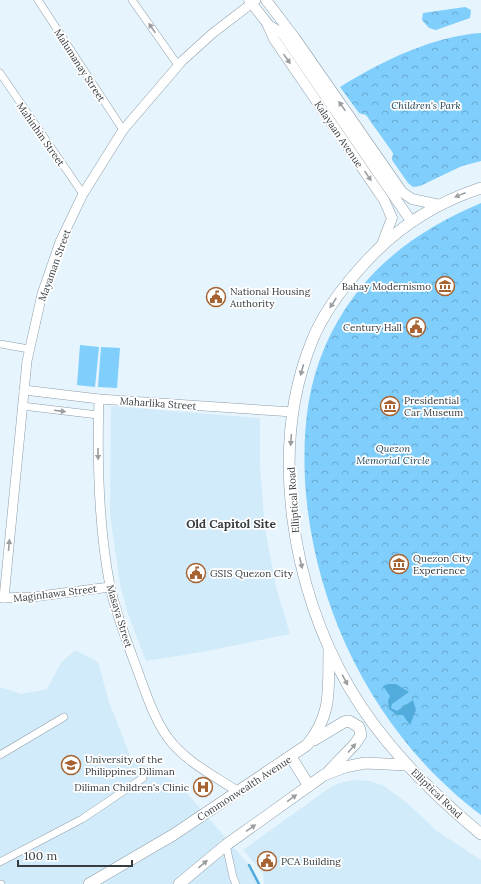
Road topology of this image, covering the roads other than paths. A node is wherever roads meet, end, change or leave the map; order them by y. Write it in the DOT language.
graph roads {
  1 [pos="38,0"];
  2 [pos="132,0"];
  3 [pos="266,0"];
  4 [pos="252,1"];
  5 [pos="280,20"];
  6 [pos="268,25"];
  7 [pos="282,33"];
  8 [pos="178,66"];
  9 [pos="0,73"];
  10 [pos="123,130"];
  11 [pos="481,188"];
  12 [pos="83,194"];
  13 [pos="398,195"];
  14 [pos="440,205"];
  15 [pos="411,221"];
  16 [pos="380,247"];
  17 [pos="0,344"];
  18 [pos="29,349"];
  19 [pos="24,390"];
  20 [pos="99,399"];
  21 [pos="22,406"];
  22 [pos="294,412"];
  23 [pos="98,415"];
  24 [pos="110,587"];
  25 [pos="2,598"];
  26 [pos="329,645"];
  27 [pos="64,718"];
  28 [pos="307,745"];
  29 [pos="0,755"];
  30 [pos="291,757"];
  31 [pos="407,765"];
  32 [pos="324,775"];
  33 [pos="143,778"];
  34 [pos="309,786"];
  35 [pos="237,791"];
  36 [pos="481,834"];
  37 [pos="226,845"];
  38 [pos="0,862"];
  39 [pos="89,884"];
  40 [pos="179,884"];
  41 [pos="236,884"];
  1 -- 10 [label="street, Malumanay Street"];
  8 -- 2 [label="street, one-way"];
  3 -- 5 [label="main road, Kalayaan Avenue"];
  4 -- 6 [label="main road, Kalayaan Avenue"];
  4 -- 8 [label="street, Mayaman Street"];
  5 -- 7 [label="main road, Kalayaan Avenue"];
  13 -- 5 [label="main road, Kalayaan Avenue, one-way"];
  6 -- 7 [label="main road, Kalayaan Avenue"];
  6 -- 16 [label="main road, Kalayaan Avenue, one-way"];
  7 -- 13 [label="main road, Kalayaan Avenue"];
  8 -- 10 [label="street, Mayaman Street"];
  9 -- 12 [label="street, Mahinhin Street"];
  10 -- 12 [label="street, Mayaman Street"];
  11 -- 14 [label="main road, Elliptical Road, one-way"];
  12 -- 18 [label="street, Mayaman Street"];
  13 -- 14 [label="main road"];
  13 -- 15 [label="main road, Kalayaan Avenue"];
  14 -- 15 [label="main road, Elliptical Road"];
  15 -- 16 [label="main road, Elliptical Road"];
  16 -- 22 [label="main road, Elliptical Road, one-way"];
  17 -- 18 [label="street"];
  18 -- 19 [label="street, Mayaman Street"];
  19 -- 20 [label="street, Maharlika Street"];
  19 -- 21 [label="street, Mayaman Street"];
  20 -- 22 [label="street, Maharlika Street"];
  20 -- 23 [label="street, Masaya Street"];
  21 -- 23 [label="street, one-way"];
  25 -- 21 [label="street, Mayaman Street, one-way"];
  22 -- 26 [label="main road, Elliptical Road, one-way"];
  23 -- 24 [label="street, Masaya Street, one-way"];
  24 -- 25 [label="street, Maginhawa Street"];
  24 -- 35 [label="street, Masaya Street"];
  26 -- 28 [label="main road, Commonwealth Avenue"];
  26 -- 31 [label="main road, Elliptical Road, one-way"];
  27 -- 29 [label="street"];
  28 -- 30 [label="main road, Commonwealth Avenue"];
  32 -- 28 [label="main road, one-way"];
  30 -- 34 [label="main road"];
  30 -- 35 [label="main road, Commonwealth Avenue"];
  31 -- 32 [label="main road"];
  31 -- 36 [label="main road, Elliptical Road"];
  32 -- 34 [label="main road"];
  33 -- 38 [label="street"];
  37 -- 34 [label="main road, one-way"];
  35 -- 39 [label="main road, Commonwealth Avenue"];
  40 -- 37 [label="main road, one-way"];
  37 -- 41 [label="street"];
}
